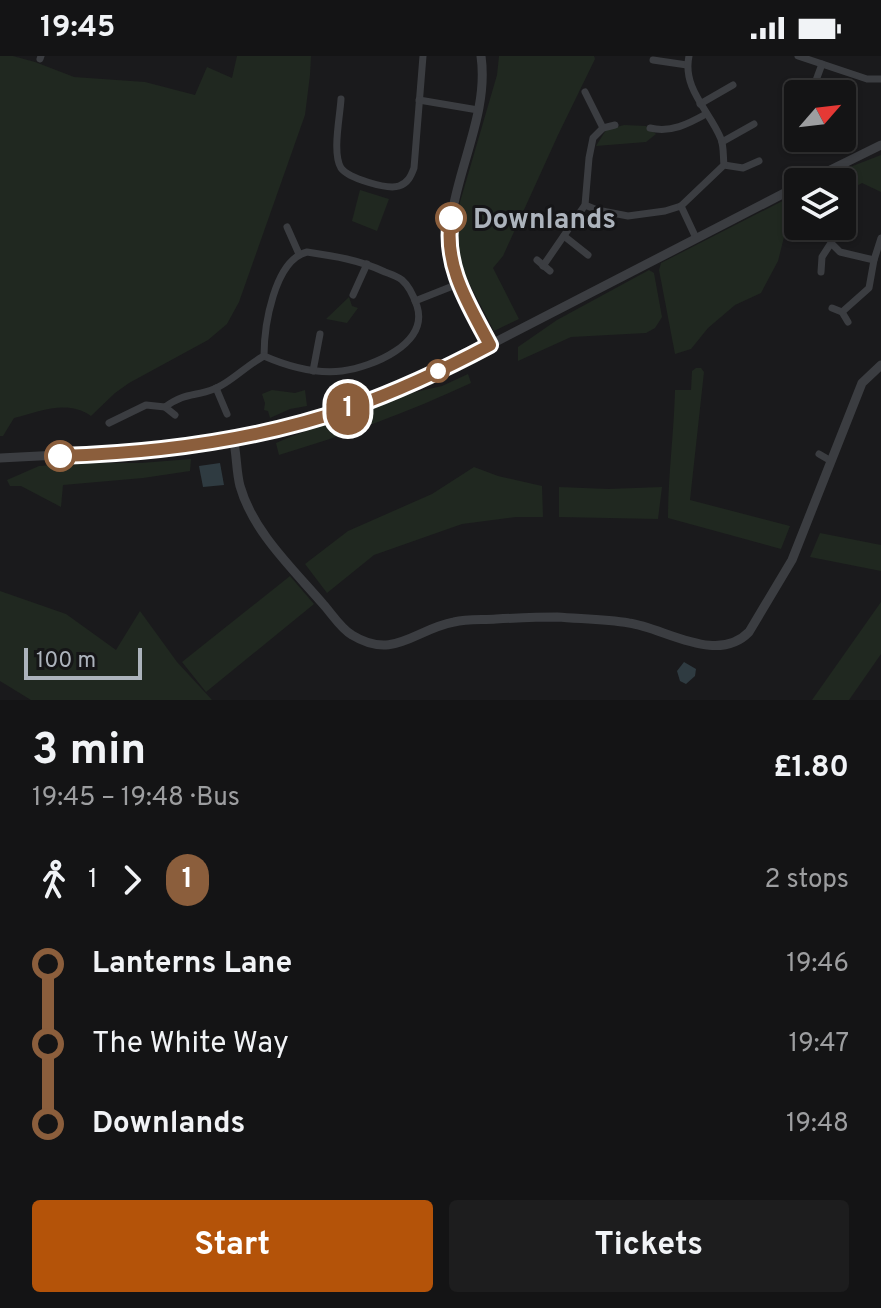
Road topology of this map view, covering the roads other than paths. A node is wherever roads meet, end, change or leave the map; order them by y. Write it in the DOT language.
graph roads {
  1 [pos="423,56"];
  2 [pos="481,56"];
  3 [pos="689,56"];
  4 [pos="798,56"];
  5 [pos="653,60"];
  6 [pos="822,64"];
  7 [pos="687,65"];
  8 [pos="881,79"];
  9 [pos="816,80"];
  10 [pos="733,85"];
  11 [pos="585,92"];
  12 [pos="341,99"];
  13 [pos="419,100"];
  14 [pos="700,104"];
  15 [pos="478,110"];
  16 [pos="706,114"];
  17 [pos="754,124"];
  18 [pos="615,125"];
  19 [pos="603,128"];
  20 [pos="650,128"];
  21 [pos="722,142"];
  22 [pos="881,145"];
  23 [pos="759,161"];
  24 [pos="724,165"];
  25 [pos="834,168"];
  26 [pos="784,193"];
  27 [pos="585,205"];
  28 [pos="681,206"];
  29 [pos="287,227"];
  30 [pos="564,236"];
  31 [pos="696,238"];
  32 [pos="881,238"];
  33 [pos="588,253"];
  34 [pos="299,254"];
  35 [pos="874,260"];
  36 [pos="367,264"];
  37 [pos="543,265"];
  38 [pos="821,272"];
  39 [pos="458,284"];
  40 [pos="353,295"];
  41 [pos="415,301"];
  42 [pos="832,308"];
  43 [pos="842,312"];
  44 [pos="848,322"];
  45 [pos="320,334"];
  46 [pos="490,345"];
  47 [pos="264,356"];
  48 [pos="881,365"];
  49 [pos="313,371"];
  50 [pos="216,388"];
  51 [pos="165,407"];
  52 [pos="227,414"];
  53 [pos="175,415"];
  54 [pos="109,423"];
  55 [pos="233,438"];
  56 [pos="819,454"];
  57 [pos="0,458"];
  58 [pos="831,461"];
  1 -- 13 [label="street"];
  2 -- 15 [label="street"];
  3 -- 7 [label="street"];
  4 -- 6 [label="street"];
  5 -- 7 [label="street"];
  6 -- 8 [label="street"];
  6 -- 9 [label="street"];
  7 -- 14 [label="street"];
  10 -- 14 [label="street"];
  11 -- 19 [label="street"];
  12 -- 13 [label="street"];
  13 -- 15 [label="street"];
  14 -- 16 [label="street"];
  15 -- 39 [label="street"];
  16 -- 20 [label="street"];
  16 -- 21 [label="street"];
  17 -- 21 [label="street"];
  18 -- 19 [label="street"];
  19 -- 27 [label="street"];
  21 -- 24 [label="street"];
  22 -- 25 [label="street"];
  23 -- 24 [label="street"];
  24 -- 28 [label="street"];
  26 -- 31 [label="street"];
  27 -- 28 [label="street"];
  27 -- 30 [label="street"];
  28 -- 31 [label="street"];
  29 -- 34 [label="street"];
  30 -- 33 [label="street"];
  30 -- 37 [label="street"];
  31 -- 46 [label="street"];
  32 -- 35 [label="street"];
  34 -- 36 [label="street"];
  34 -- 47 [label="street"];
  35 -- 38 [label="street"];
  35 -- 43 [label="street"];
  36 -- 40 [label="street"];
  36 -- 41 [label="street"];
  39 -- 41 [label="street"];
  39 -- 46 [label="street"];
  41 -- 49 [label="street"];
  42 -- 43 [label="street"];
  43 -- 44 [label="street"];
  45 -- 49 [label="street"];
  46 -- 55 [label="street"];
  47 -- 49 [label="street"];
  47 -- 50 [label="street"];
  48 -- 58 [label="street"];
  50 -- 51 [label="street"];
  50 -- 52 [label="street"];
  51 -- 53 [label="street"];
  51 -- 54 [label="street"];
  55 -- 57 [label="street"];
  55 -- 58 [label="street"];
  56 -- 58 [label="street"];
}
